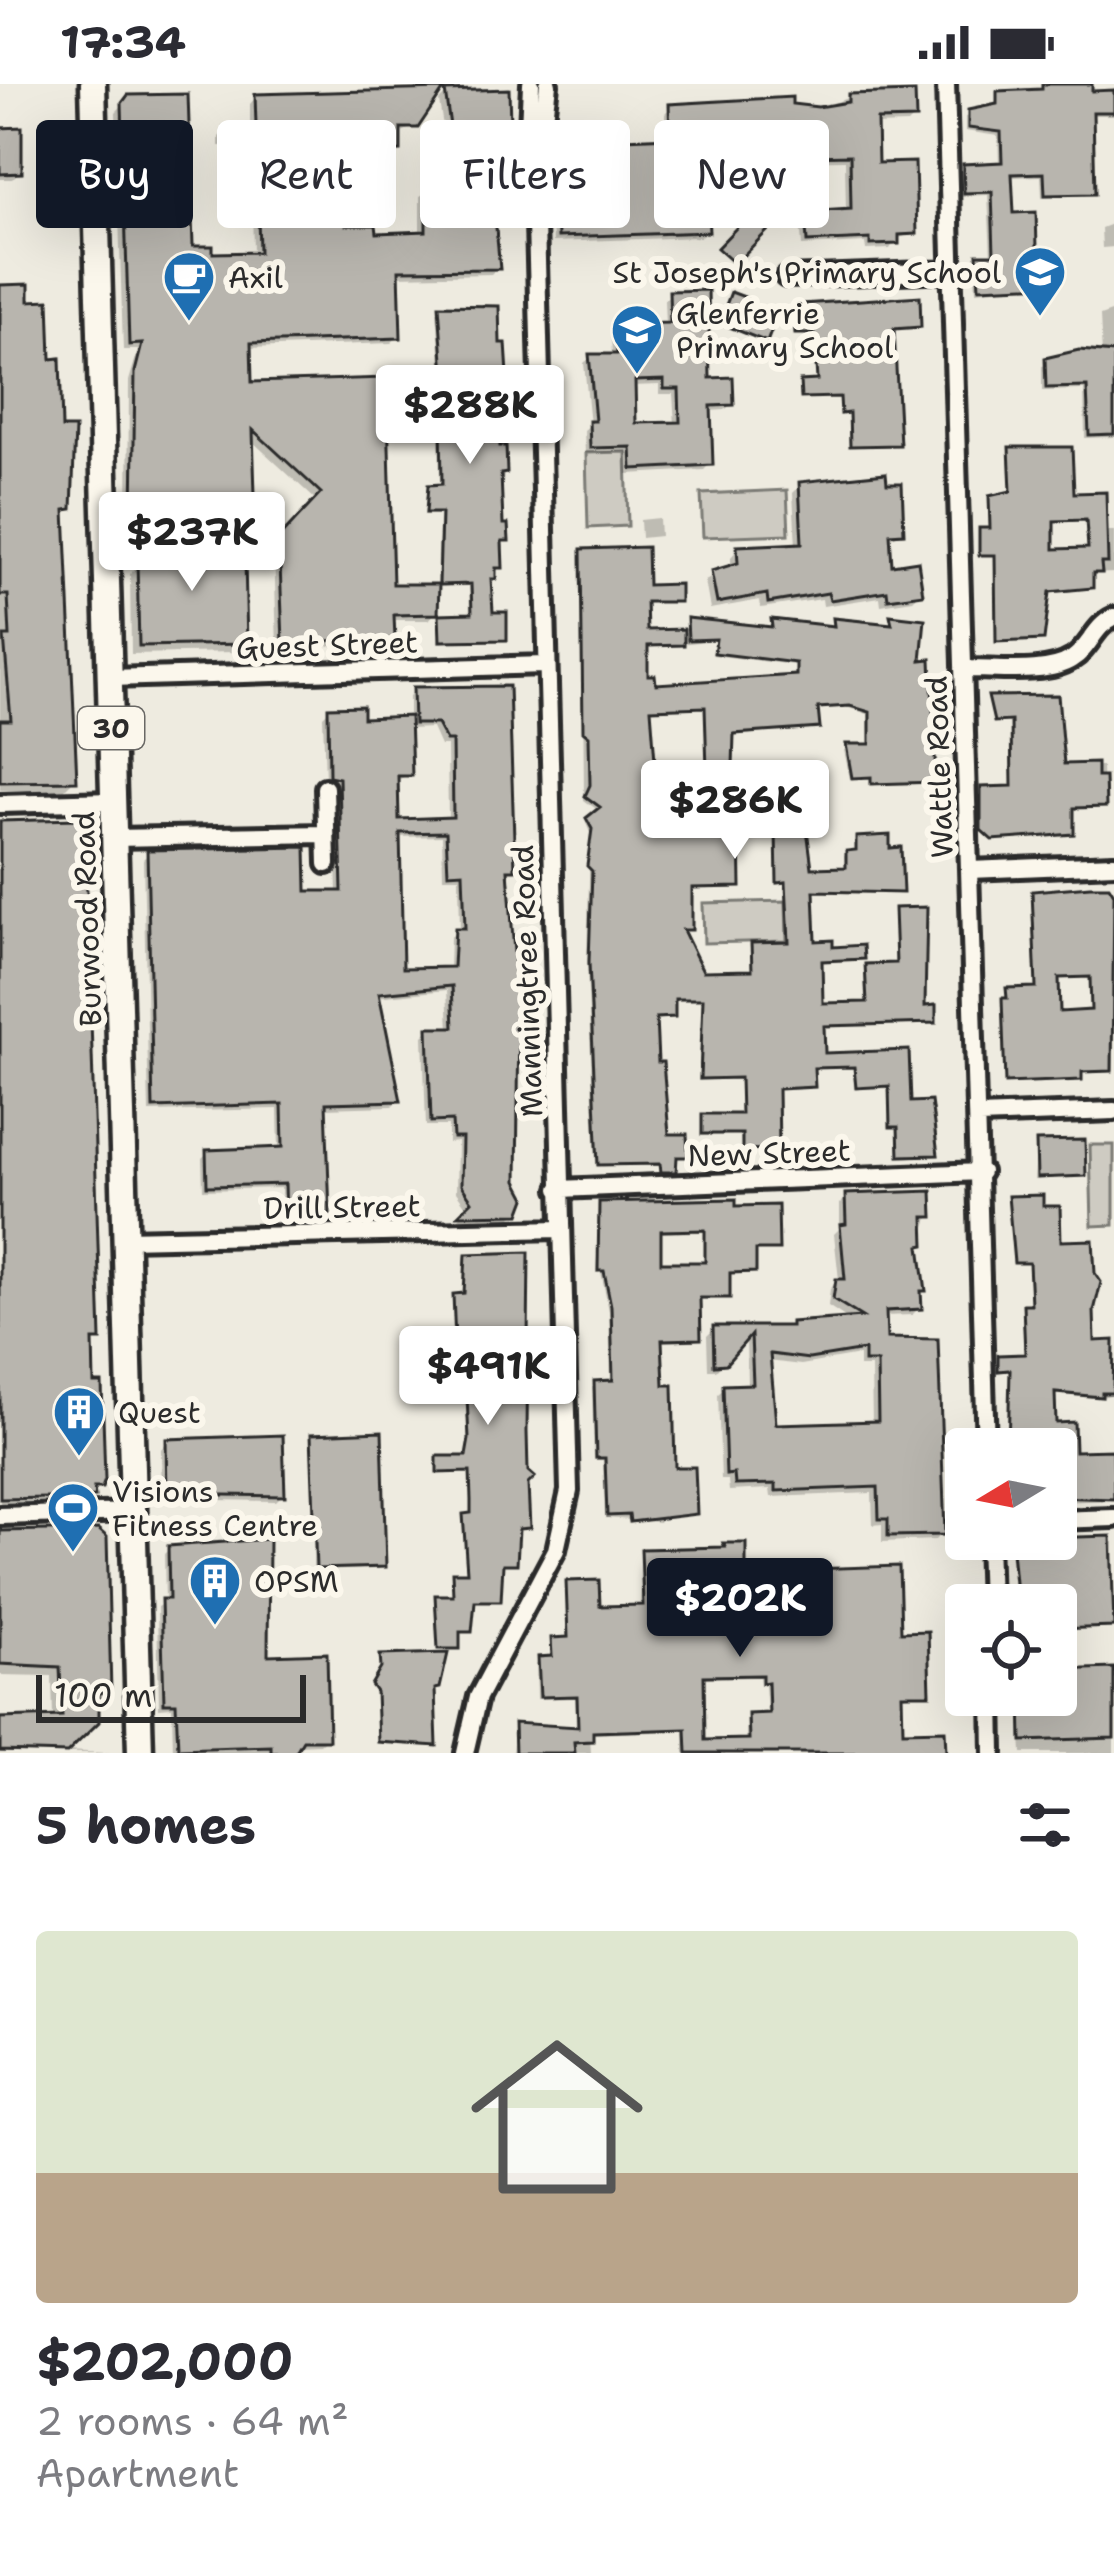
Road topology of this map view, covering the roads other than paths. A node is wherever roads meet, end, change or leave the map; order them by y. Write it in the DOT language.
graph roads {
  1 [pos="93,84"];
  2 [pos="531,84"];
  3 [pos="548,84"];
  4 [pos="946,84"];
  5 [pos="529,120"];
  6 [pos="546,120"];
  7 [pos="536,228"];
  8 [pos="952,271"];
  9 [pos="786,277"];
  10 [pos="1114,617"];
  11 [pos="545,665"];
  12 [pos="963,669"];
  13 [pos="110,678"];
  14 [pos="325,788"];
  15 [pos="113,801"];
  16 [pos="0,804"];
  17 [pos="326,834"];
  18 [pos="114,838"];
  19 [pos="327,864"];
  20 [pos="1114,864"];
  21 [pos="970,869"];
  22 [pos="1114,1111"];
  23 [pos="979,1117"];
  24 [pos="981,1172"];
  25 [pos="559,1189"];
  26 [pos="560,1229"];
  27 [pos="125,1239"];
  28 [pos="986,1428"];
  29 [pos="133,1512"];
  30 [pos="0,1516"];
  31 [pos="1114,1518"];
  32 [pos="1077,1519"];
  33 [pos="992,1716"];
  34 [pos="140,1753"];
  35 [pos="465,1753"];
  36 [pos="993,1753"];
  1 -- 13 [label="main road, Burwood Road / 30"];
  2 -- 5 [label="street, Manningtree Road"];
  3 -- 6 [label="street, Manningtree Road"];
  4 -- 8 [label="street, Wattle Road"];
  7 -- 11 [label="street, Manningtree Road"];
  8 -- 9 [label="street"];
  8 -- 12 [label="street, Wattle Road"];
  10 -- 12 [label="street"];
  11 -- 13 [label="street, Guest Street"];
  11 -- 25 [label="street, Manningtree Road"];
  12 -- 21 [label="street, Wattle Road"];
  13 -- 15 [label="main road, Burwood Road / 30"];
  14 -- 17 [label="street"];
  15 -- 16 [label="street"];
  15 -- 18 [label="main road, Burwood Road / 30"];
  17 -- 18 [label="street"];
  17 -- 19 [label="street"];
  18 -- 27 [label="main road, Burwood Road / 30"];
  20 -- 21 [label="street"];
  21 -- 23 [label="street, Wattle Road"];
  22 -- 23 [label="street"];
  23 -- 24 [label="street, Wattle Road"];
  24 -- 25 [label="street, New Street"];
  24 -- 28 [label="street, Wattle Road"];
  25 -- 26 [label="street, Manningtree Road"];
  26 -- 27 [label="street, Drill Street"];
  26 -- 35 [label="street, Manningtree Road"];
  27 -- 29 [label="main road, Burwood Road / 30"];
  29 -- 30 [label="street"];
  29 -- 34 [label="main road, Burwood Road / 30"];
  31 -- 32 [label="street"];
  33 -- 36 [label="street"];
}
